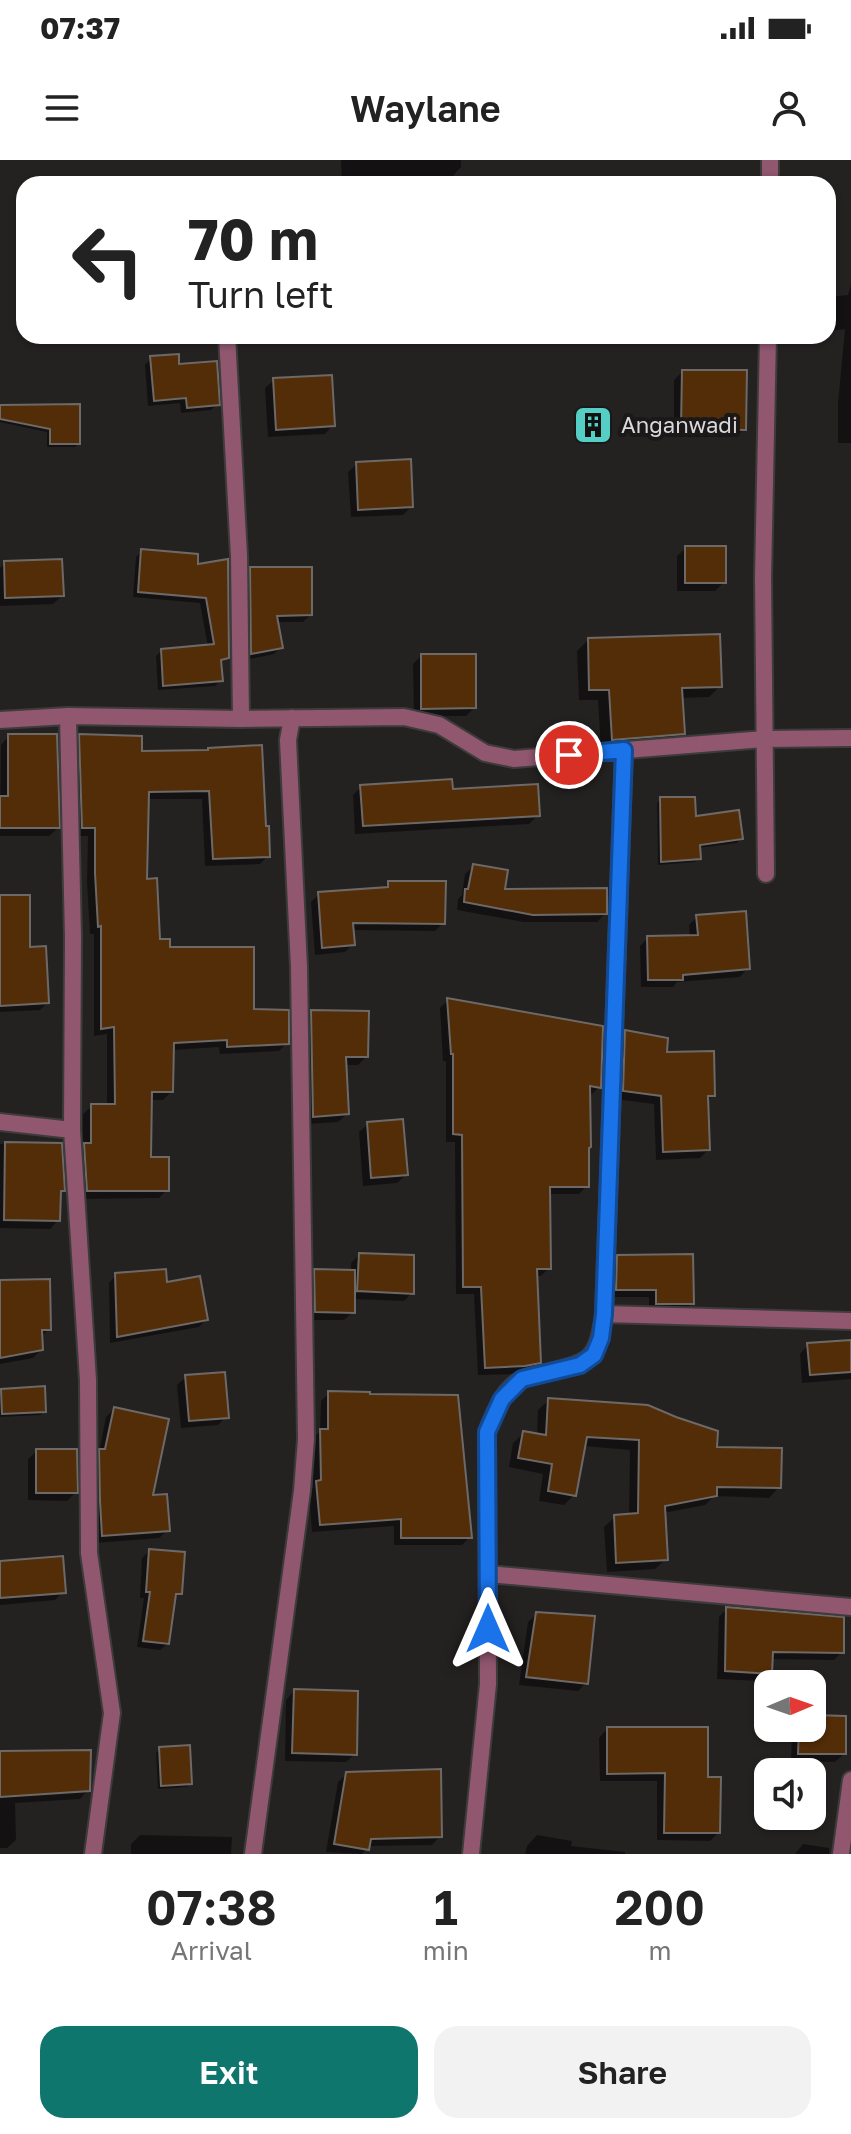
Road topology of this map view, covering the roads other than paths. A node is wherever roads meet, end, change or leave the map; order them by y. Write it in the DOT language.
graph roads {
  1 [pos="227,344"];
  2 [pos="768,344"];
  3 [pos="68,716"];
  4 [pos="292,718"];
  5 [pos="241,719"];
  6 [pos="0,720"];
  7 [pos="851,738"];
  8 [pos="765,739"];
  9 [pos="624,750"];
  10 [pos="766,874"];
  11 [pos="0,1122"];
  12 [pos="72,1130"];
  13 [pos="604,1314"];
  14 [pos="851,1321"];
  15 [pos="488,1574"];
  16 [pos="851,1607"];
  17 [pos="851,1780"];
  18 [pos="93,1854"];
  19 [pos="253,1854"];
  20 [pos="471,1854"];
  21 [pos="841,1854"];
  1 -- 5 [label="street"];
  2 -- 8 [label="street"];
  3 -- 5 [label="street"];
  3 -- 6 [label="street"];
  3 -- 12 [label="street"];
  4 -- 5 [label="street"];
  4 -- 9 [label="street"];
  4 -- 19 [label="street"];
  7 -- 8 [label="street"];
  8 -- 9 [label="street"];
  8 -- 10 [label="street"];
  9 -- 13 [label="street"];
  11 -- 12 [label="street"];
  12 -- 18 [label="street"];
  13 -- 14 [label="street"];
  13 -- 15 [label="street"];
  15 -- 16 [label="street"];
  15 -- 20 [label="street"];
  17 -- 21 [label="street"];
}
